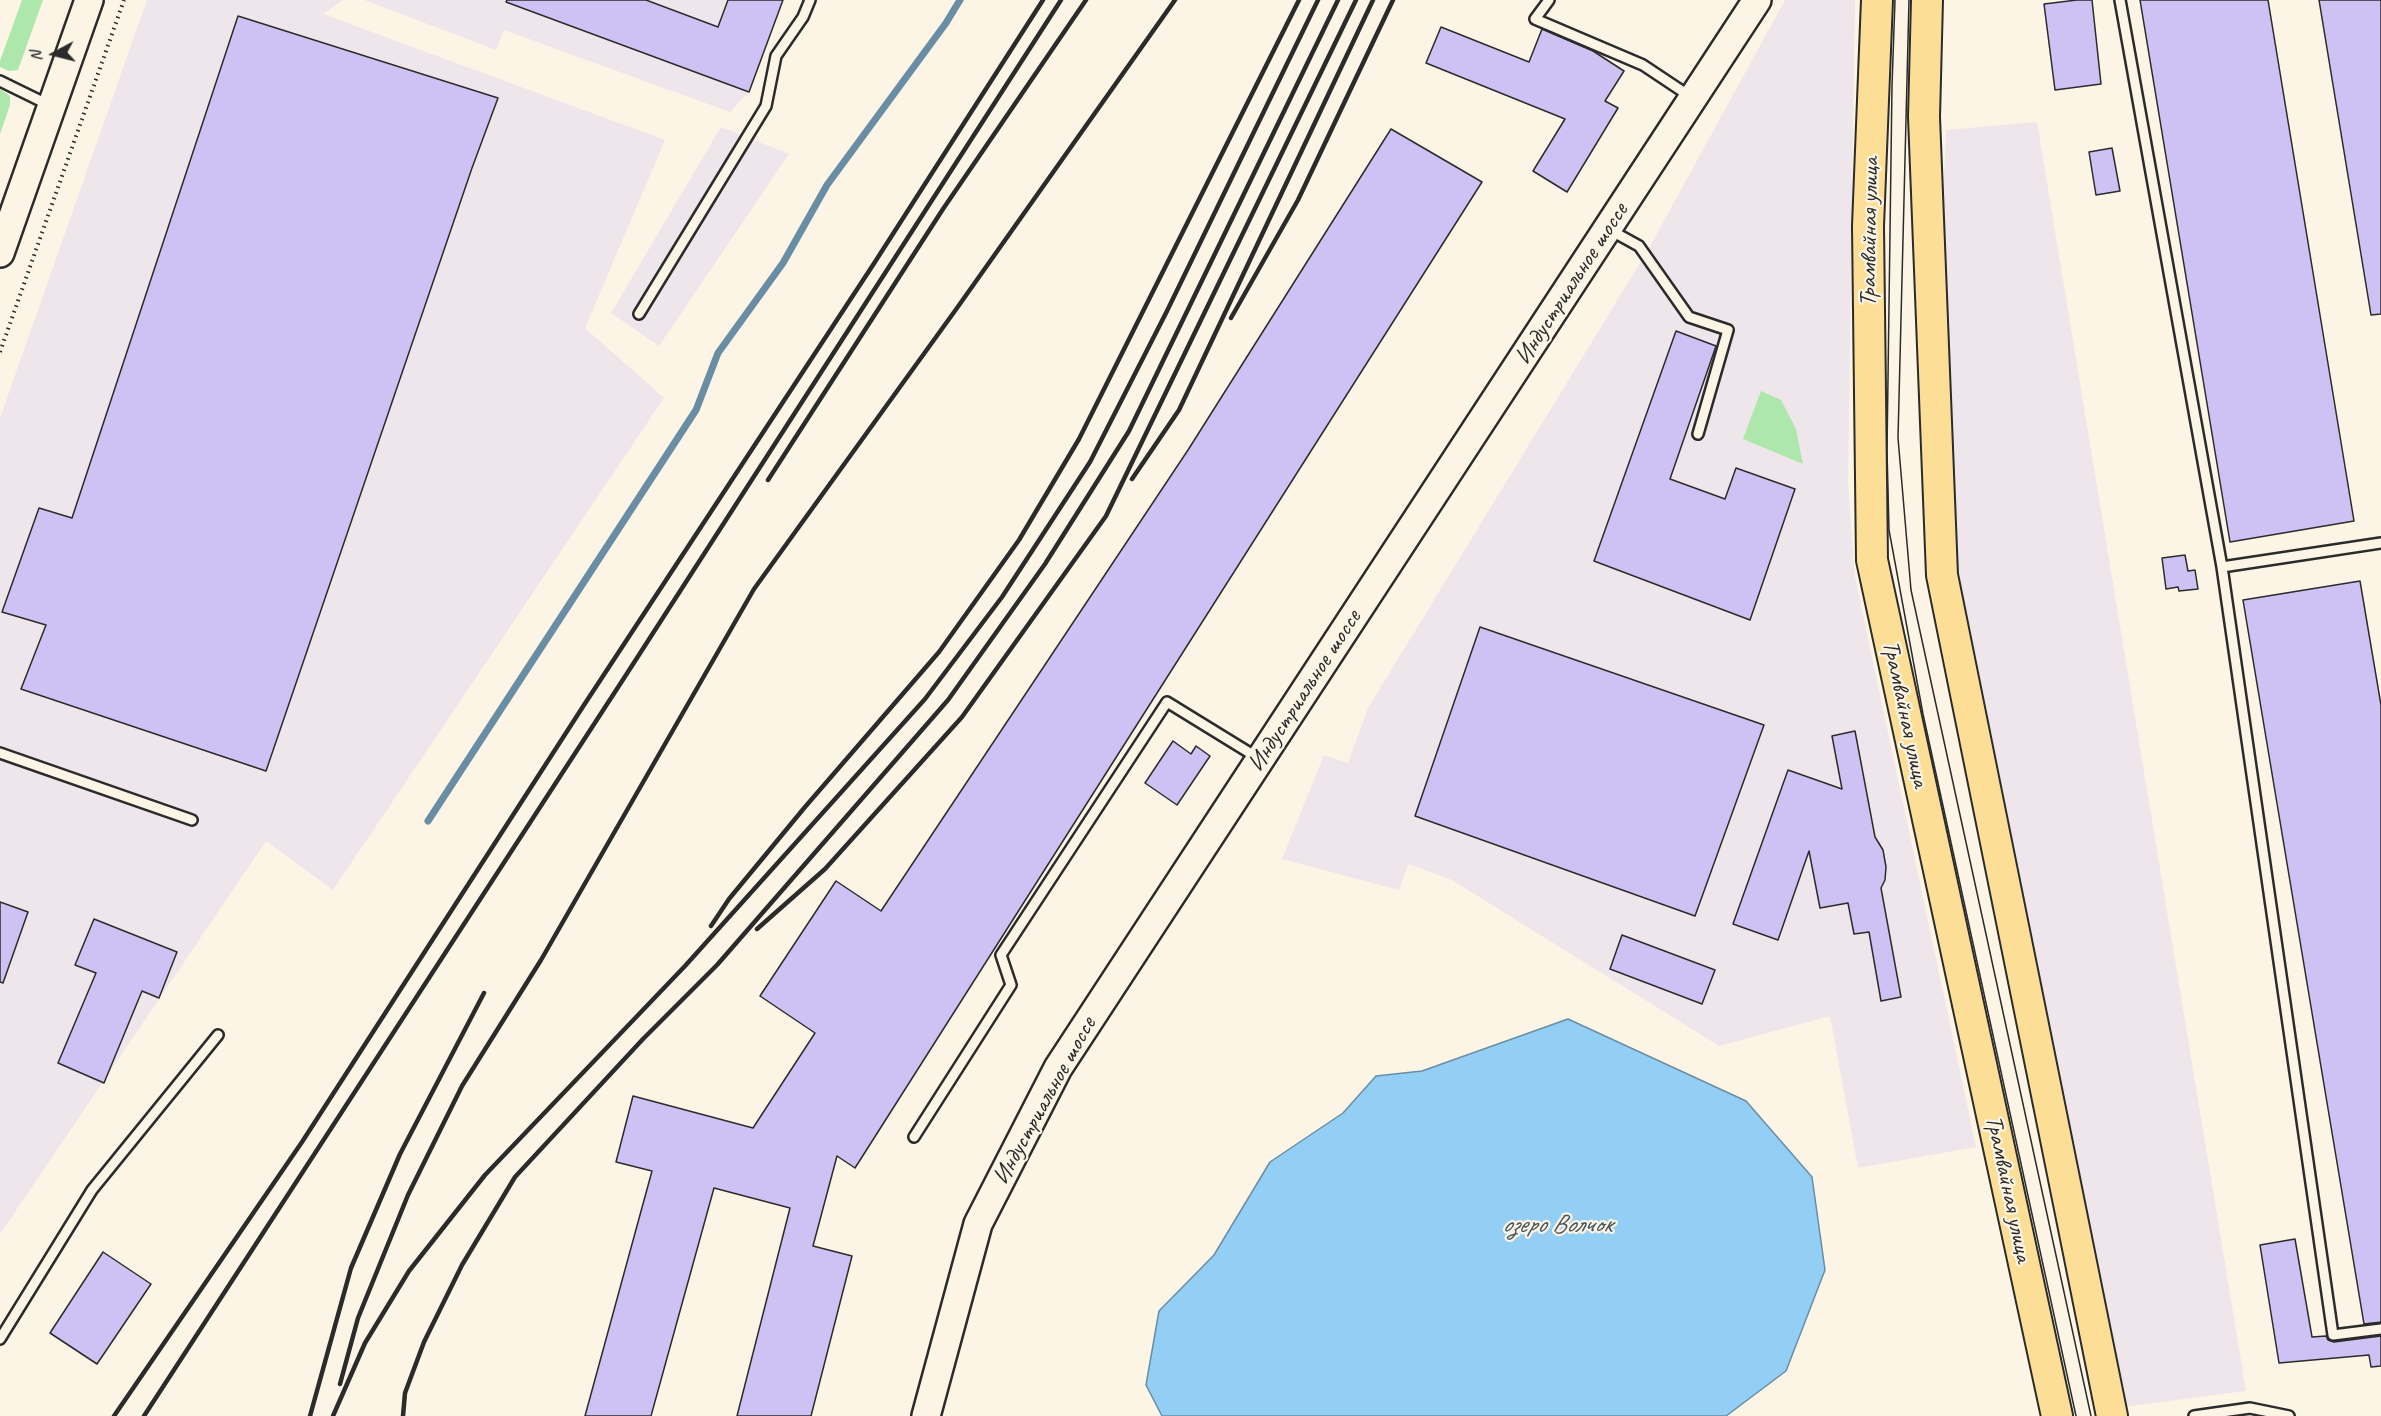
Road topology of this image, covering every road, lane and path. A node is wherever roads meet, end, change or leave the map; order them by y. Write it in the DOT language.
graph roads {
  1 [pos="89,0"];
  2 [pos="124,0"];
  3 [pos="810,0"];
  4 [pos="1549,0"];
  5 [pos="1757,0"];
  6 [pos="1877,0"];
  7 [pos="1927,0"];
  8 [pos="2120,0"];
  9 [pos="0,81"];
  10 [pos="1693,98"];
  11 [pos="51,107"];
  12 [pos="1608,228"];
  13 [pos="0,253"];
  14 [pos="639,314"];
  15 [pos="0,352"];
  16 [pos="1698,434"];
  17 [pos="2381,543"];
  18 [pos="2222,567"];
  19 [pos="0,753"];
  20 [pos="1260,760"];
  21 [pos="192,820"];
  22 [pos="218,1035"];
  23 [pos="914,1137"];
  24 [pos="2381,1329"];
  25 [pos="0,1339"];
  26 [pos="2114,1413"];
  27 [pos="926,1416"];
  28 [pos="2057,1416"];
  29 [pos="2193,1416"];
  30 [pos="2289,1416"];
  31 [pos="2300,1416"];
  1 -- 11 [label="street"];
  2 -- 15 [label="path"];
  3 -- 14 [label="lane"];
  4 -- 10 [label="lane"];
  5 -- 10 [label="street, Индустриальное шоссе"];
  6 -- 28 [label="main road, Трамвайная улица"];
  7 -- 26 [label="main road"];
  8 -- 18 [label="lane"];
  9 -- 11 [label="lane"];
  10 -- 12 [label="street, Индустриальное шоссе"];
  11 -- 13 [label="street"];
  12 -- 16 [label="lane"];
  12 -- 20 [label="street, Индустриальное шоссе"];
  17 -- 18 [label="lane"];
  18 -- 24 [label="lane"];
  19 -- 21 [label="lane"];
  20 -- 23 [label="lane"];
  20 -- 27 [label="street, Индустриальное шоссе"];
  22 -- 25 [label="lane"];
  29 -- 30 [label="lane"];
  30 -- 31 [label="lane"];
}
